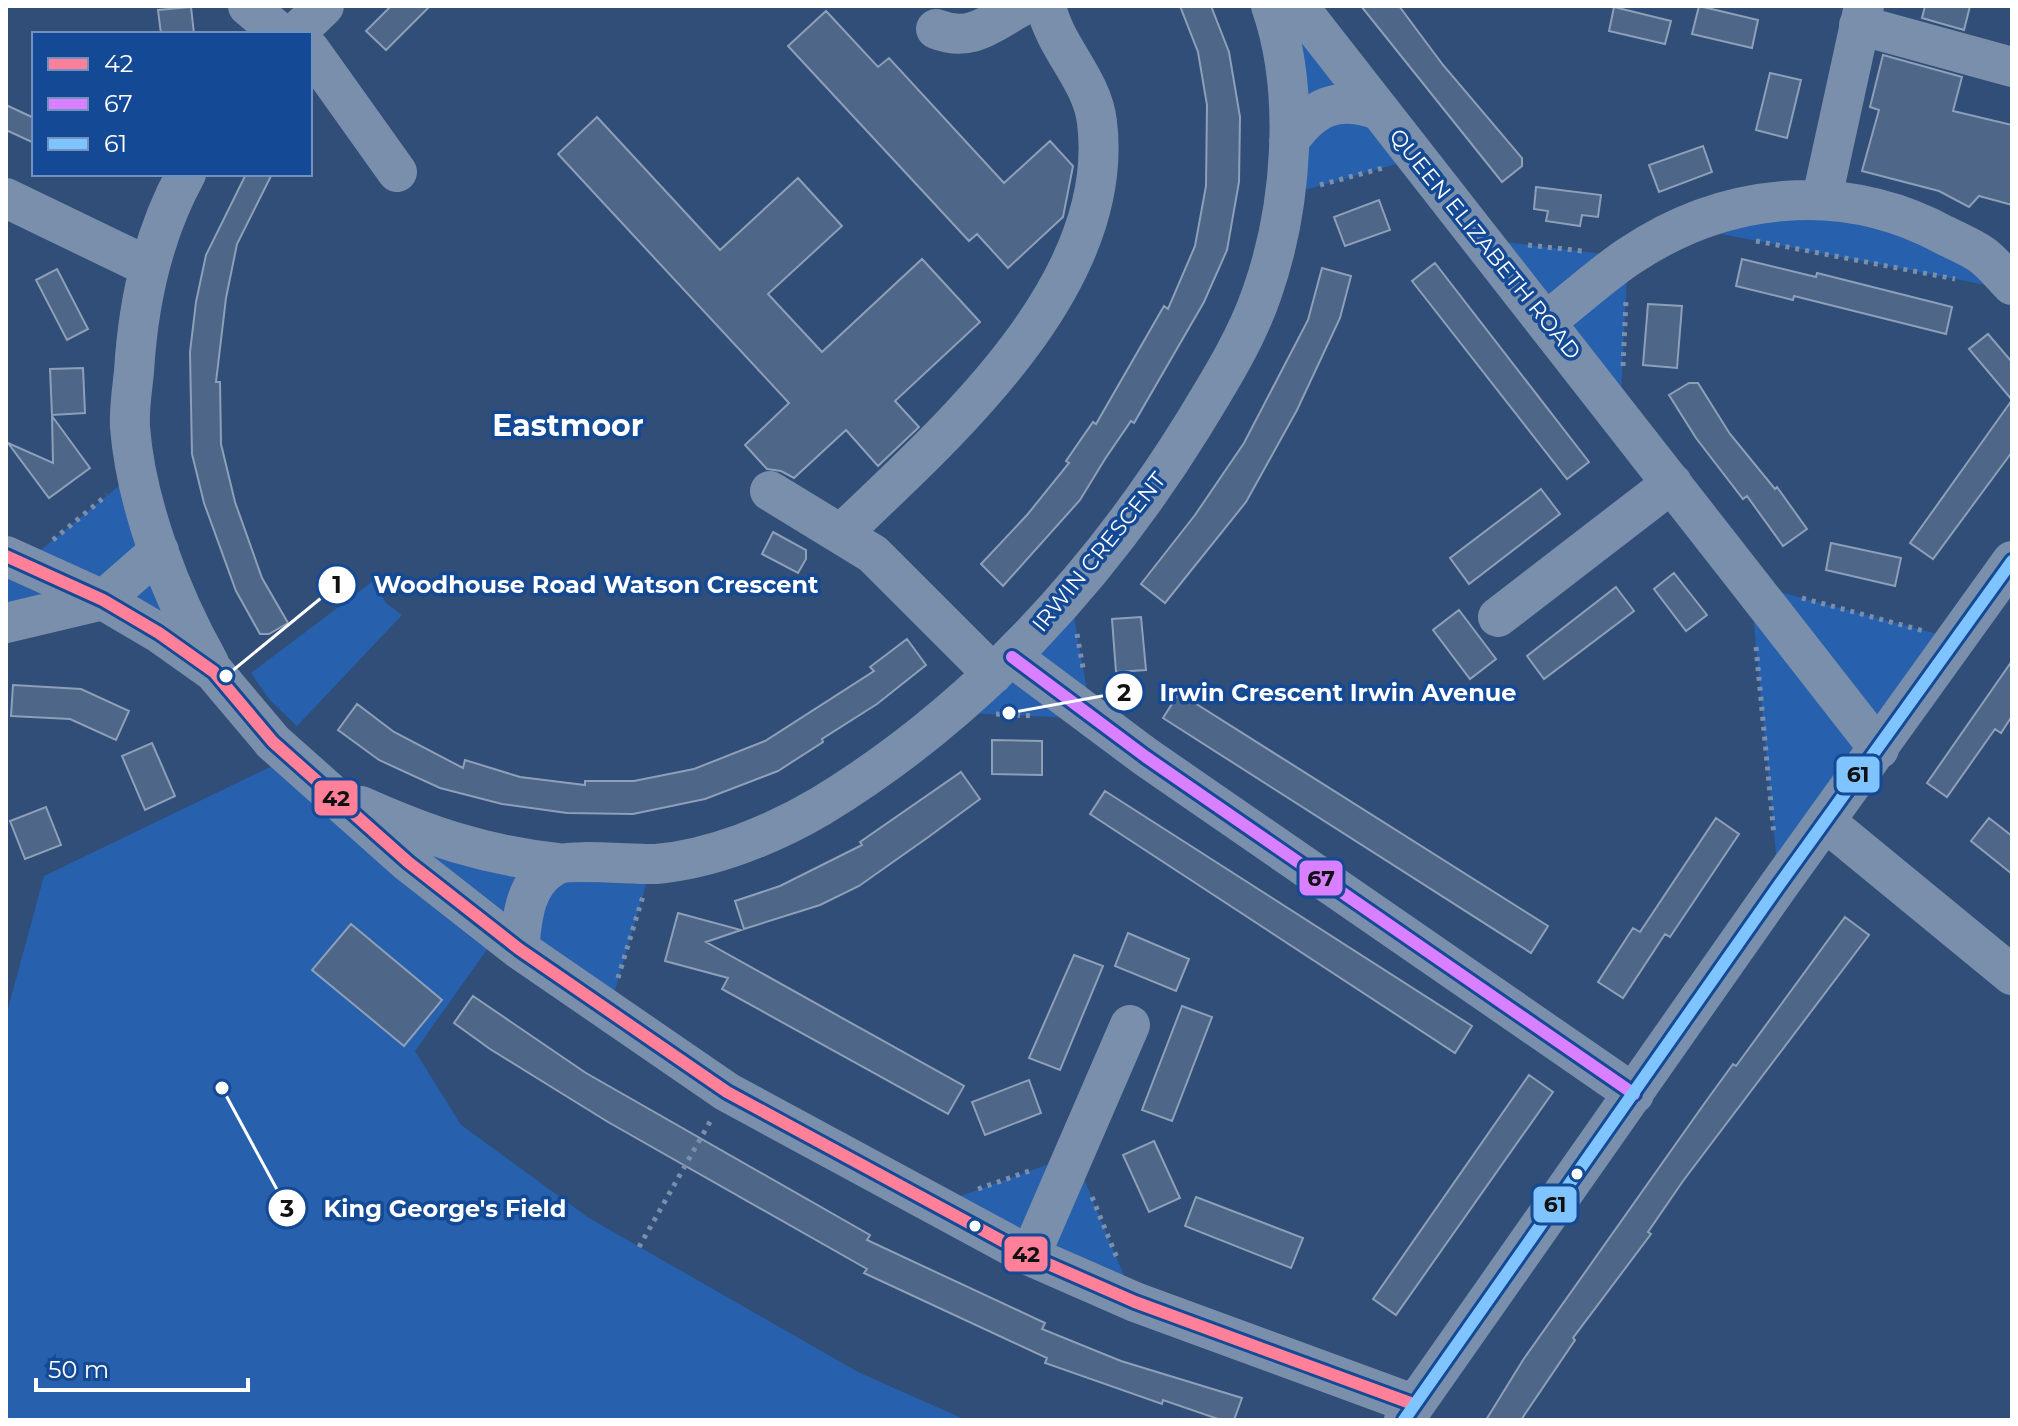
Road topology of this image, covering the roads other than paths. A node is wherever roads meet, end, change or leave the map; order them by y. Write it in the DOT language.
graph roads {
  1 [pos="248,6"];
  2 [pos="1022,6"];
  3 [pos="1046,6"];
  4 [pos="1271,6"];
  5 [pos="1298,6"];
  6 [pos="1862,16"];
  7 [pos="936,29"];
  8 [pos="301,32"];
  9 [pos="312,48"];
  10 [pos="2012,67"];
  11 [pos="1378,110"];
  12 [pos="1289,141"];
  13 [pos="397,172"];
  14 [pos="185,176"];
  15 [pos="6,198"];
  16 [pos="1822,198"];
  17 [pos="149,267"];
  18 [pos="2012,285"];
  19 [pos="1547,321"];
  20 [pos="1672,483"];
  21 [pos="770,491"];
  22 [pos="841,534"];
  23 [pos="159,551"];
  24 [pos="15,560"];
  25 [pos="2012,561"];
  26 [pos="103,600"];
  27 [pos="1498,617"];
  28 [pos="6,623"];
  29 [pos="1003,665"];
  30 [pos="214,672"];
  31 [pos="1879,749"];
  32 [pos="321,788"];
  33 [pos="1827,823"];
  34 [pos="557,863"];
  35 [pos="519,949"];
  36 [pos="2012,975"];
  37 [pos="1130,1025"];
  38 [pos="1634,1094"];
  39 [pos="1030,1256"];
  40 [pos="1408,1412"];
  1 -- 8 [label="street"];
  2 -- 7 [label="street"];
  3 -- 22 [label="street"];
  4 -- 12 [label="street, IRWIN CRESCENT"];
  5 -- 11 [label="street, QUEEN ELIZABETH ROAD"];
  6 -- 10 [label="street"];
  6 -- 16 [label="street"];
  9 -- 13 [label="street"];
  11 -- 12 [label="street"];
  11 -- 19 [label="street, QUEEN ELIZABETH ROAD"];
  12 -- 29 [label="street, IRWIN CRESCENT"];
  14 -- 17 [label="street"];
  15 -- 17 [label="street"];
  16 -- 18 [label="street"];
  16 -- 19 [label="street"];
  17 -- 23 [label="street"];
  19 -- 20 [label="street, QUEEN ELIZABETH ROAD"];
  20 -- 27 [label="street"];
  20 -- 31 [label="street, QUEEN ELIZABETH ROAD"];
  21 -- 22 [label="street"];
  22 -- 29 [label="street"];
  23 -- 26 [label="street"];
  23 -- 30 [label="street"];
  24 -- 26 [label="street"];
  25 -- 31 [label="street"];
  26 -- 28 [label="street"];
  26 -- 30 [label="street"];
  29 -- 34 [label="street, IRWIN CRESCENT"];
  29 -- 38 [label="street"];
  30 -- 32 [label="street"];
  31 -- 33 [label="street"];
  32 -- 34 [label="street, IRWIN CRESCENT"];
  32 -- 35 [label="street"];
  33 -- 36 [label="street"];
  33 -- 38 [label="street"];
  34 -- 35 [label="street"];
  35 -- 39 [label="street"];
  37 -- 39 [label="street"];
  38 -- 40 [label="street"];
  39 -- 40 [label="street"];
}
